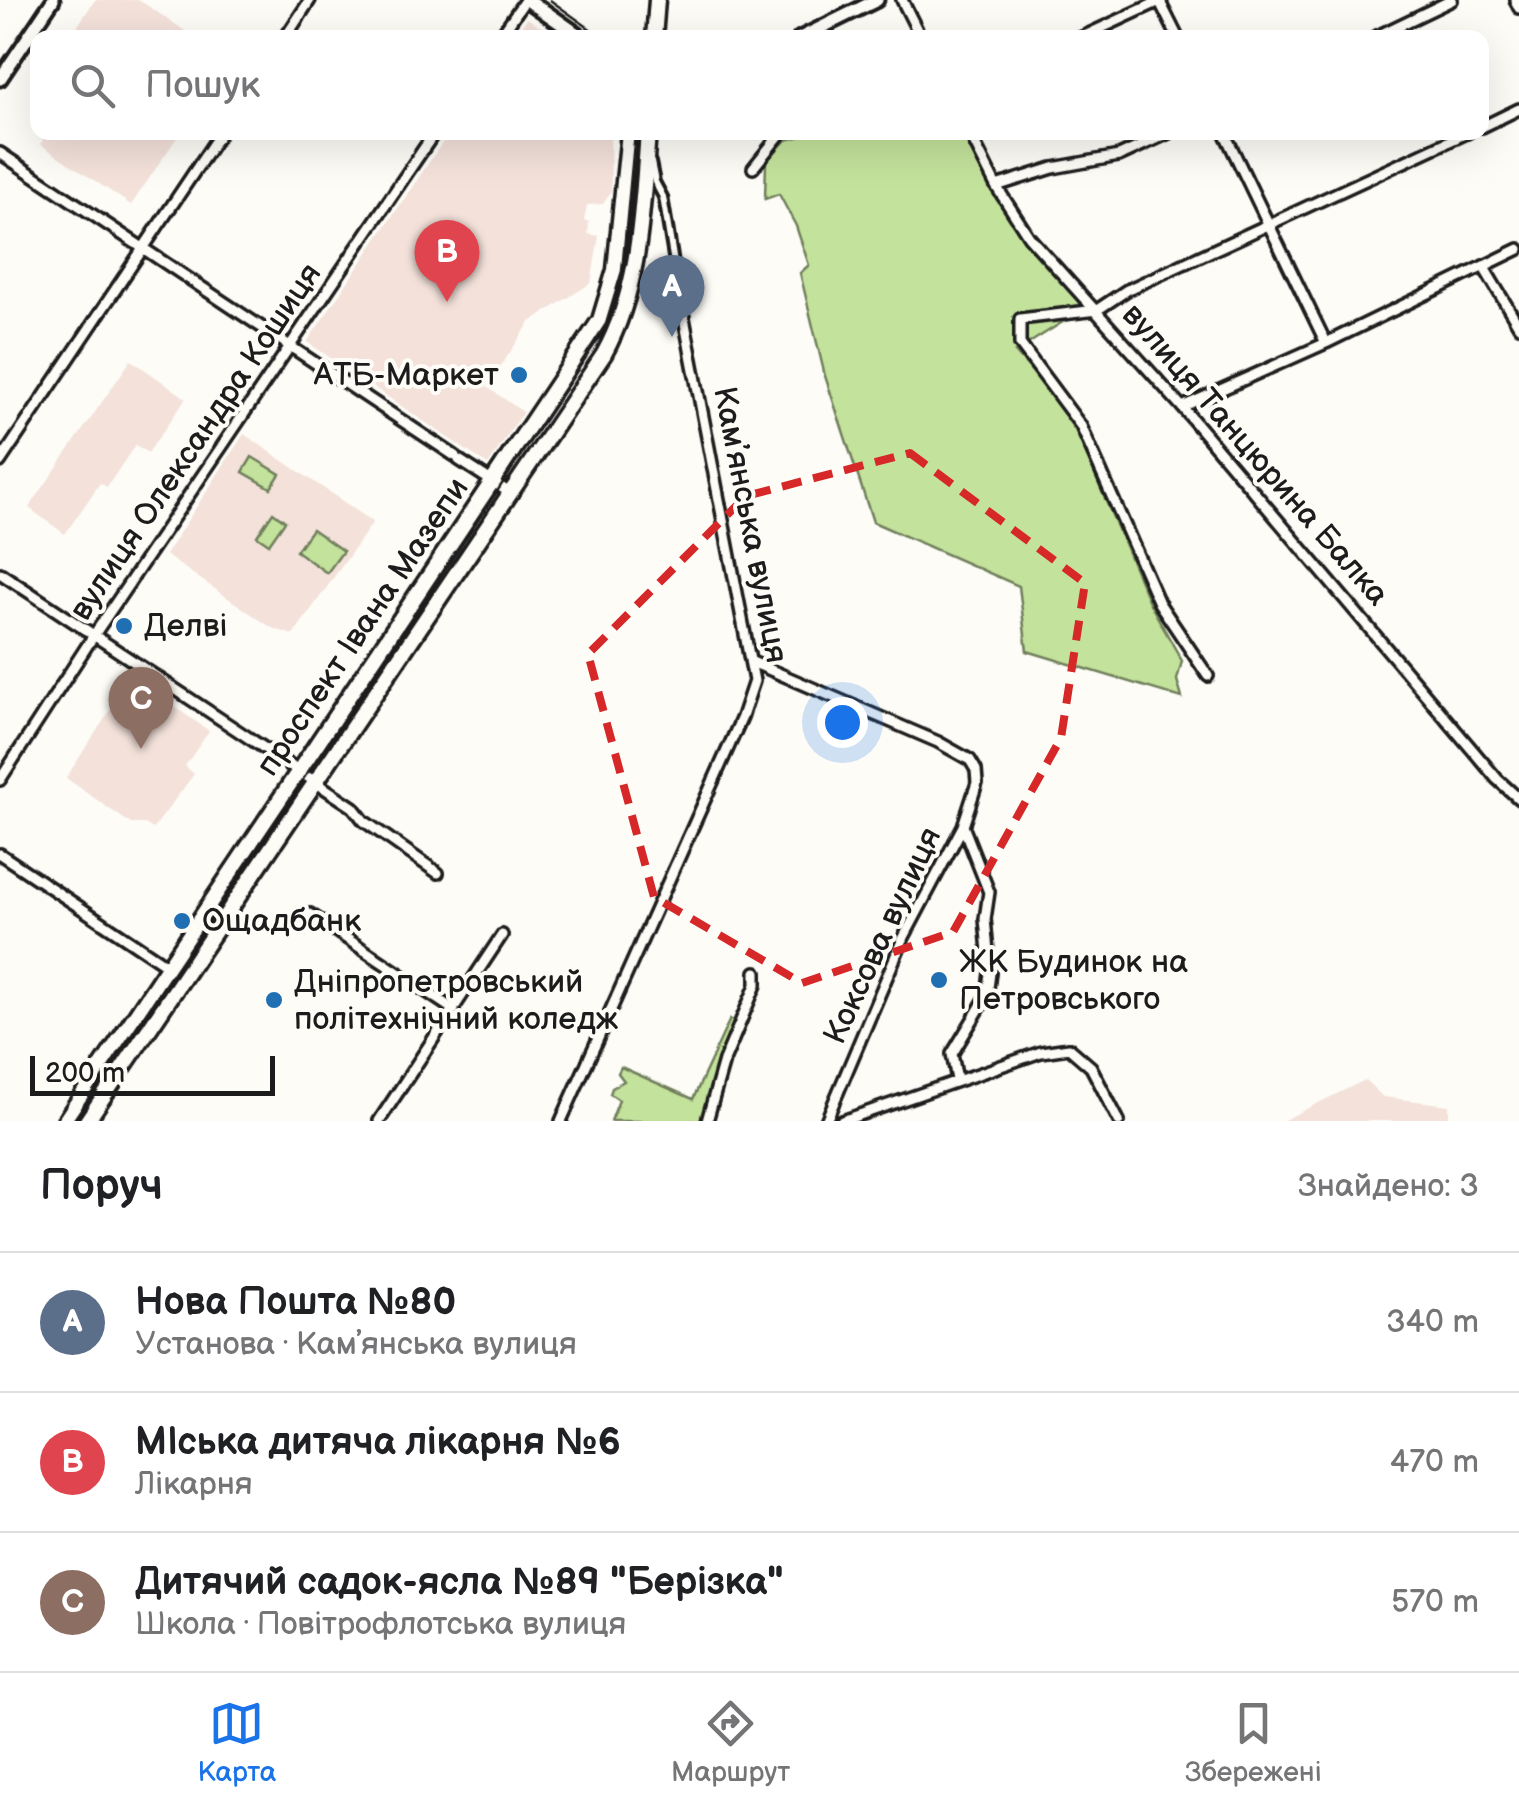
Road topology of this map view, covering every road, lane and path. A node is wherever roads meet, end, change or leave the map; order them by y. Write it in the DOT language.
graph roads {
  1 [pos="53,0"];
  2 [pos="310,0"];
  3 [pos="526,0"];
  4 [pos="657,0"];
  5 [pos="877,0"];
  6 [pos="902,0"];
  7 [pos="1160,0"];
  8 [pos="1452,0"];
  9 [pos="1515,0"];
  10 [pos="1519,8"];
  11 [pos="33,30"];
  12 [pos="290,30"];
  13 [pos="505,30"];
  14 [pos="570,30"];
  15 [pos="653,30"];
  16 [pos="816,30"];
  17 [pos="917,30"];
  18 [pos="1097,30"];
  19 [pos="1174,30"];
  20 [pos="1390,30"];
  21 [pos="30,34"];
  22 [pos="0,79"];
  23 [pos="1519,109"];
  24 [pos="1489,124"];
  25 [pos="217,140"];
  26 [pos="430,140"];
  27 [pos="628,140"];
  28 [pos="647,140"];
  29 [pos="647,140"];
  30 [pos="776,140"];
  31 [pos="973,140"];
  32 [pos="1153,140"];
  33 [pos="1228,140"];
  34 [pos="1452,140"];
  35 [pos="0,153"];
  36 [pos="754,168"];
  37 [pos="996,186"];
  38 [pos="1269,226"];
  39 [pos="144,248"];
  40 [pos="1519,249"];
  41 [pos="1483,266"];
  42 [pos="678,287"];
  43 [pos="1097,310"];
  44 [pos="1519,326"];
  45 [pos="1326,342"];
  46 [pos="289,348"];
  47 [pos="1182,407"];
  48 [pos="0,462"];
  49 [pos="494,482"];
  50 [pos="510,494"];
  51 [pos="0,573"];
  52 [pos="94,635"];
  53 [pos="752,662"];
  54 [pos="1208,676"];
  55 [pos="298,772"];
  56 [pos="0,780"];
  57 [pos="315,783"];
  58 [pos="1519,800"];
  59 [pos="963,826"];
  60 [pos="0,854"];
  61 [pos="438,873"];
  62 [pos="310,914"];
  63 [pos="502,935"];
  64 [pos="169,967"];
  65 [pos="756,972"];
  66 [pos="454,1010"];
  67 [pos="957,1080"];
  68 [pos="65,1121"];
  69 [pos="87,1121"];
  70 [pos="379,1121"];
  71 [pos="561,1121"];
  72 [pos="707,1121"];
  73 [pos="826,1121"];
  74 [pos="842,1121"];
  75 [pos="1119,1121"];
  1 -- 11 [label="street"];
  2 -- 12 [label="street"];
  3 -- 13 [label="street"];
  3 -- 14 [label="main road"];
  4 -- 15 [label="highway"];
  5 -- 16 [label="street"];
  6 -- 17 [label="street"];
  7 -- 18 [label="street"];
  7 -- 19 [label="street"];
  8 -- 20 [label="street"];
  9 -- 10 [label="street"];
  21 -- 22 [label="street"];
  23 -- 24 [label="street"];
  25 -- 39 [label="street"];
  26 -- 46 [label="street, вулиця Олександра Кошиця"];
  27 -- 49 [label="highway, проспект Івана Мазепи"];
  28 -- 42 [label="street, Камʼянська вулиця"];
  29 -- 50 [label="highway, проспект Івана Мазепи"];
  30 -- 36 [label="street"];
  31 -- 37 [label="street, вулиця Танцюрина Балка"];
  32 -- 37 [label="street"];
  33 -- 38 [label="street"];
  34 -- 38 [label="street"];
  35 -- 39 [label="street"];
  37 -- 43 [label="street, вулиця Танцюрина Балка"];
  38 -- 43 [label="street"];
  38 -- 45 [label="street"];
  39 -- 46 [label="street"];
  39 -- 48 [label="street"];
  40 -- 41 [label="street"];
  41 -- 44 [label="street"];
  41 -- 45 [label="street"];
  42 -- 53 [label="street, Камʼянська вулиця"];
  43 -- 47 [label="street, вулиця Танцюрина Балка"];
  43 -- 54 [label="street"];
  45 -- 47 [label="street"];
  46 -- 49 [label="street"];
  46 -- 52 [label="street, вулиця Олександра Кошиця"];
  47 -- 58 [label="street, вулиця Танцюрина Балка"];
  49 -- 50 [label="street"];
  49 -- 55 [label="highway, проспект Івана Мазепи"];
  50 -- 57 [label="highway, проспект Івана Мазепи"];
  51 -- 52 [label="street"];
  52 -- 55 [label="street"];
  52 -- 56 [label="street, вулиця Олександра Кошиця"];
  53 -- 59 [label="street, Коксова вулиця"];
  53 -- 71 [label="street, Камʼянська вулиця"];
  55 -- 57 [label="street"];
  55 -- 64 [label="highway, проспект Івана Мазепи"];
  57 -- 61 [label="street"];
  57 -- 69 [label="highway, проспект Івана Мазепи"];
  59 -- 67 [label="street"];
  59 -- 73 [label="street, Коксова вулиця"];
  60 -- 64 [label="street"];
  62 -- 66 [label="street"];
  63 -- 66 [label="street"];
  64 -- 68 [label="highway, проспект Івана Мазепи"];
  65 -- 72 [label="street"];
  66 -- 70 [label="street"];
  67 -- 74 [label="street"];
  67 -- 75 [label="street"];
}
